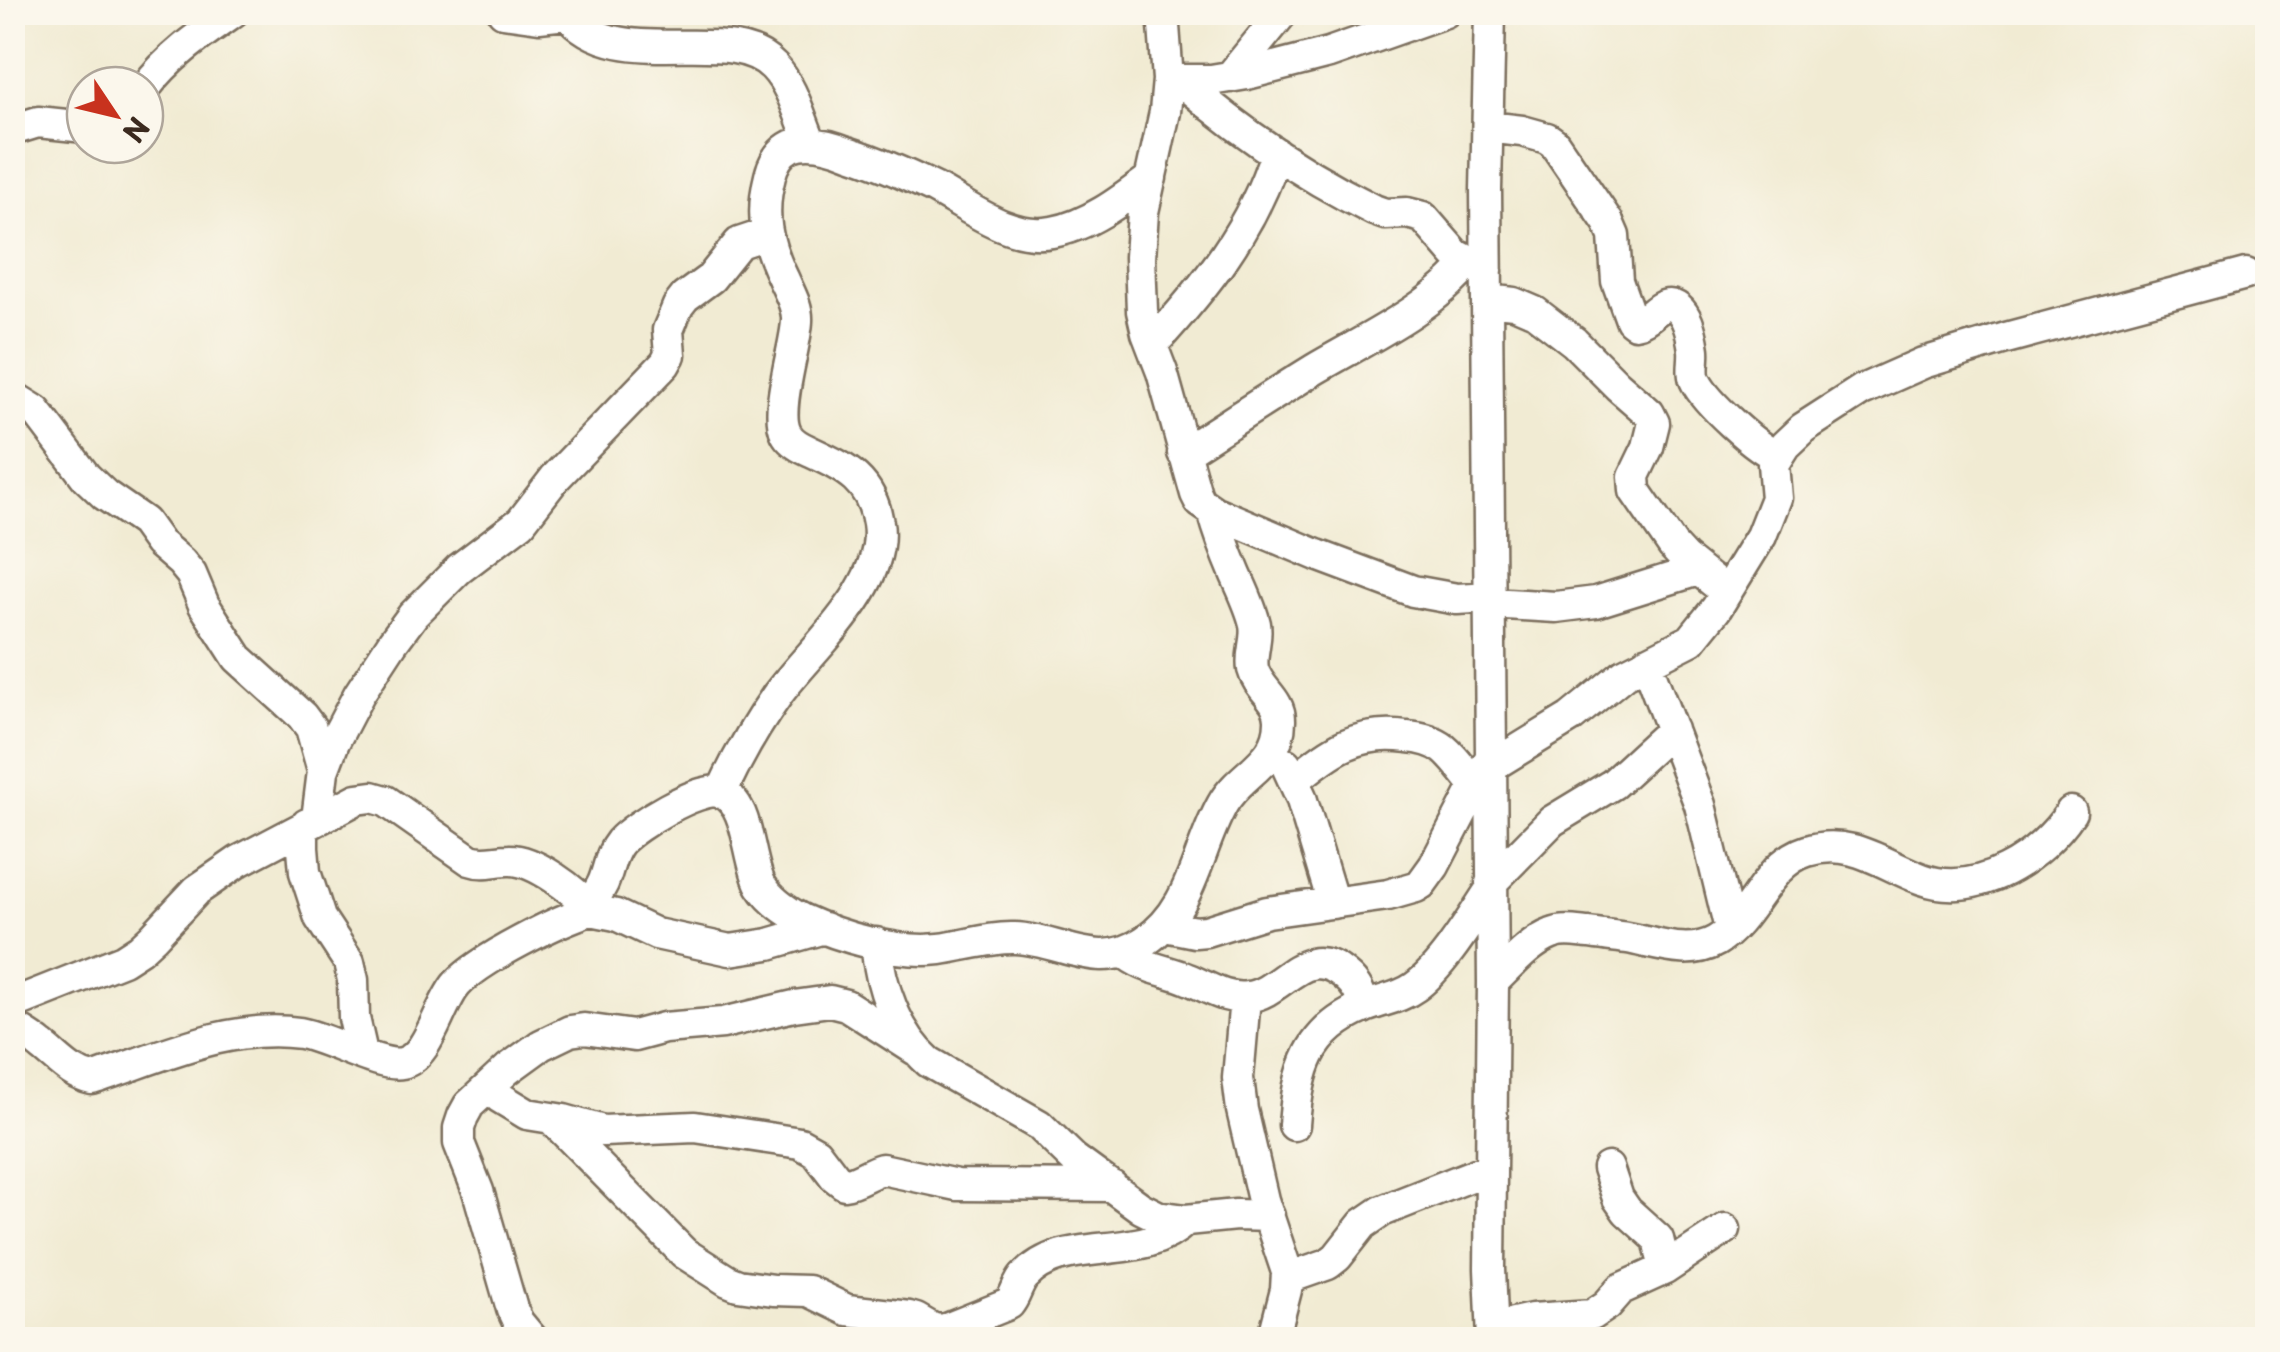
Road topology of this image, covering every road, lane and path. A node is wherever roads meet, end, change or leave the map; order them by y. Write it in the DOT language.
graph roads {
  1 [pos="233,12"];
  2 [pos="503,12"];
  3 [pos="1162,12"];
  4 [pos="1282,12"];
  5 [pos="1445,12"];
  6 [pos="1490,12"];
  7 [pos="566,13"];
  8 [pos="165,66"];
  9 [pos="1230,77"];
  10 [pos="1175,80"];
  11 [pos="65,125"];
  12 [pos="1488,127"];
  13 [pos="12,130"];
  14 [pos="811,143"];
  15 [pos="1276,154"];
  16 [pos="1150,178"];
  17 [pos="766,234"];
  18 [pos="2246,274"];
  19 [pos="1481,278"];
  20 [pos="1152,345"];
  21 [pos="12,396"];
  22 [pos="1184,453"];
  23 [pos="1777,456"];
  24 [pos="1213,511"];
  25 [pos="1698,570"];
  26 [pos="1726,592"];
  27 [pos="1490,600"];
  28 [pos="1646,662"];
  29 [pos="1672,730"];
  30 [pos="1278,738"];
  31 [pos="1485,770"];
  32 [pos="324,771"];
  33 [pos="1294,782"];
  34 [pos="722,793"];
  35 [pos="2071,812"];
  36 [pos="312,821"];
  37 [pos="1491,886"];
  38 [pos="1334,903"];
  39 [pos="590,910"];
  40 [pos="824,928"];
  41 [pos="1161,928"];
  42 [pos="1730,929"];
  43 [pos="876,943"];
  44 [pos="1124,952"];
  45 [pos="1493,982"];
  46 [pos="1245,998"];
  47 [pos="12,1004"];
  48 [pos="1363,1008"];
  49 [pos="12,1026"];
  50 [pos="916,1050"];
  51 [pos="362,1053"];
  52 [pos="492,1084"];
  53 [pos="552,1119"];
  54 [pos="1294,1125"];
  55 [pos="1491,1168"];
  56 [pos="1608,1168"];
  57 [pos="1112,1186"];
  58 [pos="1269,1216"];
  59 [pos="1186,1220"];
  60 [pos="1725,1229"];
  61 [pos="1665,1270"];
  62 [pos="1288,1278"];
  63 [pos="1493,1336"];
  64 [pos="533,1340"];
  65 [pos="1273,1340"];
  1 -- 8 [label="street"];
  2 -- 7 [label="street"];
  3 -- 10 [label="street"];
  4 -- 9 [label="street"];
  5 -- 9 [label="street"];
  6 -- 12 [label="street"];
  7 -- 14 [label="street"];
  9 -- 10 [label="street"];
  10 -- 15 [label="street"];
  10 -- 16 [label="street"];
  11 -- 13 [label="street"];
  12 -- 19 [label="street"];
  12 -- 23 [label="street"];
  14 -- 16 [label="street"];
  14 -- 17 [label="street"];
  15 -- 19 [label="street"];
  15 -- 20 [label="street"];
  16 -- 20 [label="street"];
  17 -- 32 [label="street"];
  17 -- 34 [label="street"];
  18 -- 23 [label="street"];
  19 -- 22 [label="street"];
  19 -- 25 [label="street"];
  19 -- 27 [label="street"];
  20 -- 22 [label="street"];
  21 -- 32 [label="street"];
  22 -- 24 [label="street"];
  23 -- 26 [label="street"];
  24 -- 27 [label="street"];
  24 -- 30 [label="street"];
  25 -- 26 [label="street"];
  25 -- 27 [label="street"];
  26 -- 28 [label="street"];
  27 -- 31 [label="street"];
  28 -- 29 [label="street"];
  28 -- 31 [label="street"];
  29 -- 37 [label="street"];
  29 -- 42 [label="street"];
  30 -- 33 [label="street"];
  30 -- 41 [label="street"];
  31 -- 33 [label="street"];
  31 -- 37 [label="street"];
  31 -- 38 [label="street"];
  32 -- 36 [label="street"];
  33 -- 38 [label="street"];
  34 -- 39 [label="street"];
  34 -- 40 [label="street"];
  35 -- 42 [label="street"];
  36 -- 39 [label="street"];
  36 -- 47 [label="street"];
  36 -- 51 [label="street"];
  37 -- 45 [label="street"];
  37 -- 48 [label="street"];
  38 -- 41 [label="street"];
  39 -- 40 [label="street"];
  39 -- 51 [label="street"];
  40 -- 43 [label="street"];
  41 -- 44 [label="street"];
  42 -- 45 [label="street"];
  43 -- 44 [label="street"];
  43 -- 50 [label="street"];
  44 -- 46 [label="street"];
  45 -- 55 [label="street"];
  46 -- 48 [label="street"];
  46 -- 58 [label="street"];
  48 -- 54 [label="street"];
  49 -- 51 [label="street"];
  50 -- 52 [label="street"];
  50 -- 57 [label="street"];
  52 -- 53 [label="street"];
  52 -- 64 [label="street"];
  53 -- 57 [label="street"];
  53 -- 59 [label="street"];
  55 -- 62 [label="street"];
  55 -- 63 [label="street"];
  56 -- 61 [label="street"];
  57 -- 59 [label="street"];
  58 -- 59 [label="street"];
  58 -- 62 [label="street"];
  60 -- 61 [label="street"];
  61 -- 63 [label="street"];
  62 -- 65 [label="street"];
}
